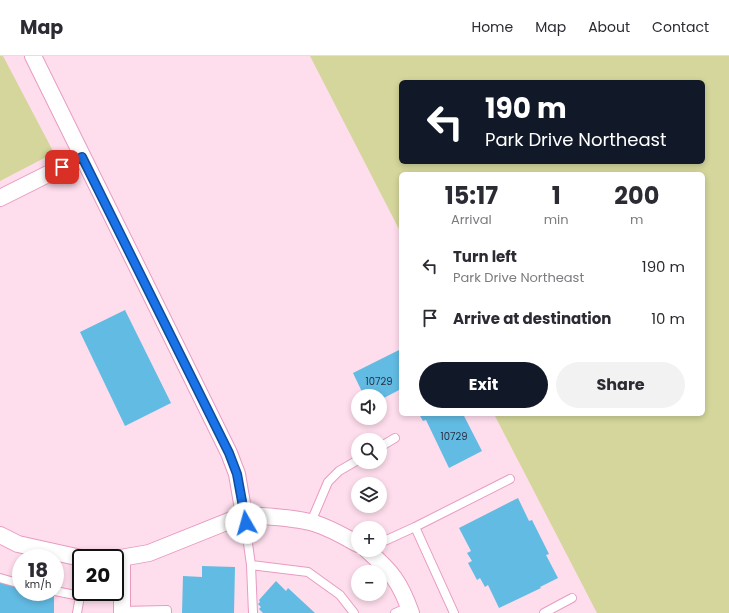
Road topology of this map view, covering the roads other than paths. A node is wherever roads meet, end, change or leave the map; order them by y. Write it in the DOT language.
graph roads {
  1 [pos="33,56"];
  2 [pos="82,157"];
  3 [pos="0,198"];
  4 [pos="395,438"];
  5 [pos="387,443"];
  6 [pos="351,464"];
  7 [pos="510,479"];
  8 [pos="244,515"];
  9 [pos="311,522"];
  10 [pos="415,527"];
  11 [pos="0,535"];
  12 [pos="351,540"];
  13 [pos="387,540"];
  14 [pos="72,556"];
  15 [pos="374,557"];
  16 [pos="124,558"];
  17 [pos="252,564"];
  18 [pos="0,578"];
  19 [pos="12,581"];
  20 [pos="572,598"];
  21 [pos="79,601"];
  22 [pos="121,601"];
  23 [pos="405,611"];
  24 [pos="122,612"];
  25 [pos="77,613"];
  26 [pos="167,613"];
  27 [pos="253,613"];
  28 [pos="354,613"];
  29 [pos="454,613"];
  30 [pos="544,613"];
  1 -- 2 [label="street"];
  2 -- 3 [label="street"];
  2 -- 8 [label="street"];
  4 -- 5 [label="lane"];
  6 -- 9 [label="lane"];
  7 -- 10 [label="lane"];
  8 -- 9 [label="street"];
  8 -- 16 [label="street"];
  8 -- 17 [label="lane"];
  9 -- 12 [label="street"];
  10 -- 13 [label="lane"];
  10 -- 29 [label="lane"];
  11 -- 14 [label="street"];
  15 -- 23 [label="street"];
  17 -- 27 [label="lane"];
  17 -- 28 [label="lane"];
  18 -- 19 [label="lane"];
  20 -- 30 [label="lane"];
  21 -- 25 [label="lane"];
  22 -- 24 [label="street"];
  24 -- 26 [label="lane"];
}
